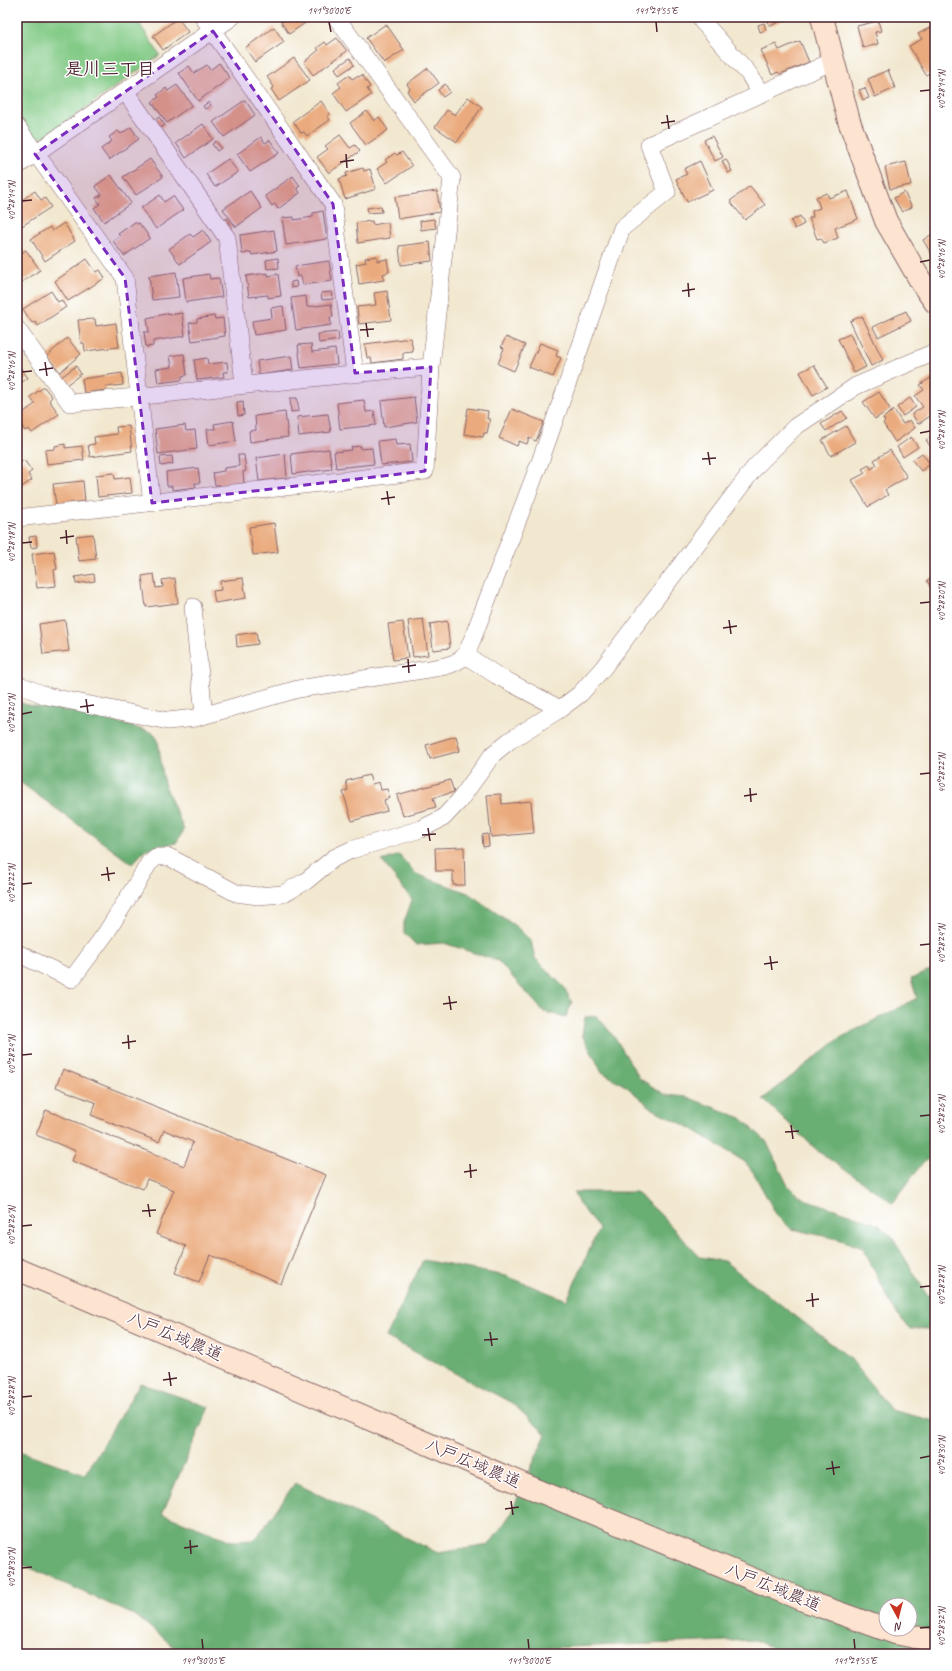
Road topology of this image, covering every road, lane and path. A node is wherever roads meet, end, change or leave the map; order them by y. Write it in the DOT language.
graph roads {
  1 [pos="203,17"];
  2 [pos="232,17"];
  3 [pos="336,17"];
  4 [pos="822,17"];
  5 [pos="702,21"];
  6 [pos="213,31"];
  7 [pos="833,61"];
  8 [pos="125,91"];
  9 [pos="761,94"];
  10 [pos="17,127"];
  11 [pos="35,154"];
  12 [pos="17,166"];
  13 [pos="935,302"];
  14 [pos="17,328"];
  15 [pos="935,352"];
  16 [pos="432,367"];
  17 [pos="355,373"];
  18 [pos="244,384"];
  19 [pos="139,397"];
  20 [pos="152,503"];
  21 [pos="17,518"];
  22 [pos="192,607"];
  23 [pos="465,655"];
  24 [pos="17,684"];
  25 [pos="560,709"];
  26 [pos="204,715"];
  27 [pos="17,954"];
  28 [pos="17,1269"];
  29 [pos="935,1641"];
  1 -- 6 [label="street"];
  2 -- 6 [label="street"];
  3 -- 16 [label="street"];
  4 -- 7 [label="street"];
  5 -- 9 [label="street"];
  6 -- 8 [label="street"];
  6 -- 17 [label="street"];
  7 -- 9 [label="street"];
  7 -- 13 [label="street"];
  8 -- 11 [label="street"];
  8 -- 18 [label="street"];
  9 -- 23 [label="street"];
  10 -- 11 [label="street"];
  11 -- 12 [label="street"];
  11 -- 19 [label="street"];
  14 -- 19 [label="street"];
  15 -- 25 [label="street"];
  16 -- 17 [label="street"];
  16 -- 20 [label="street"];
  17 -- 18 [label="street"];
  18 -- 19 [label="street"];
  19 -- 20 [label="street"];
  20 -- 21 [label="street"];
  22 -- 26 [label="street"];
  23 -- 25 [label="street"];
  23 -- 26 [label="street"];
  24 -- 26 [label="street"];
  25 -- 27 [label="street"];
  28 -- 29 [label="street, 八戸広域農道"];
}
